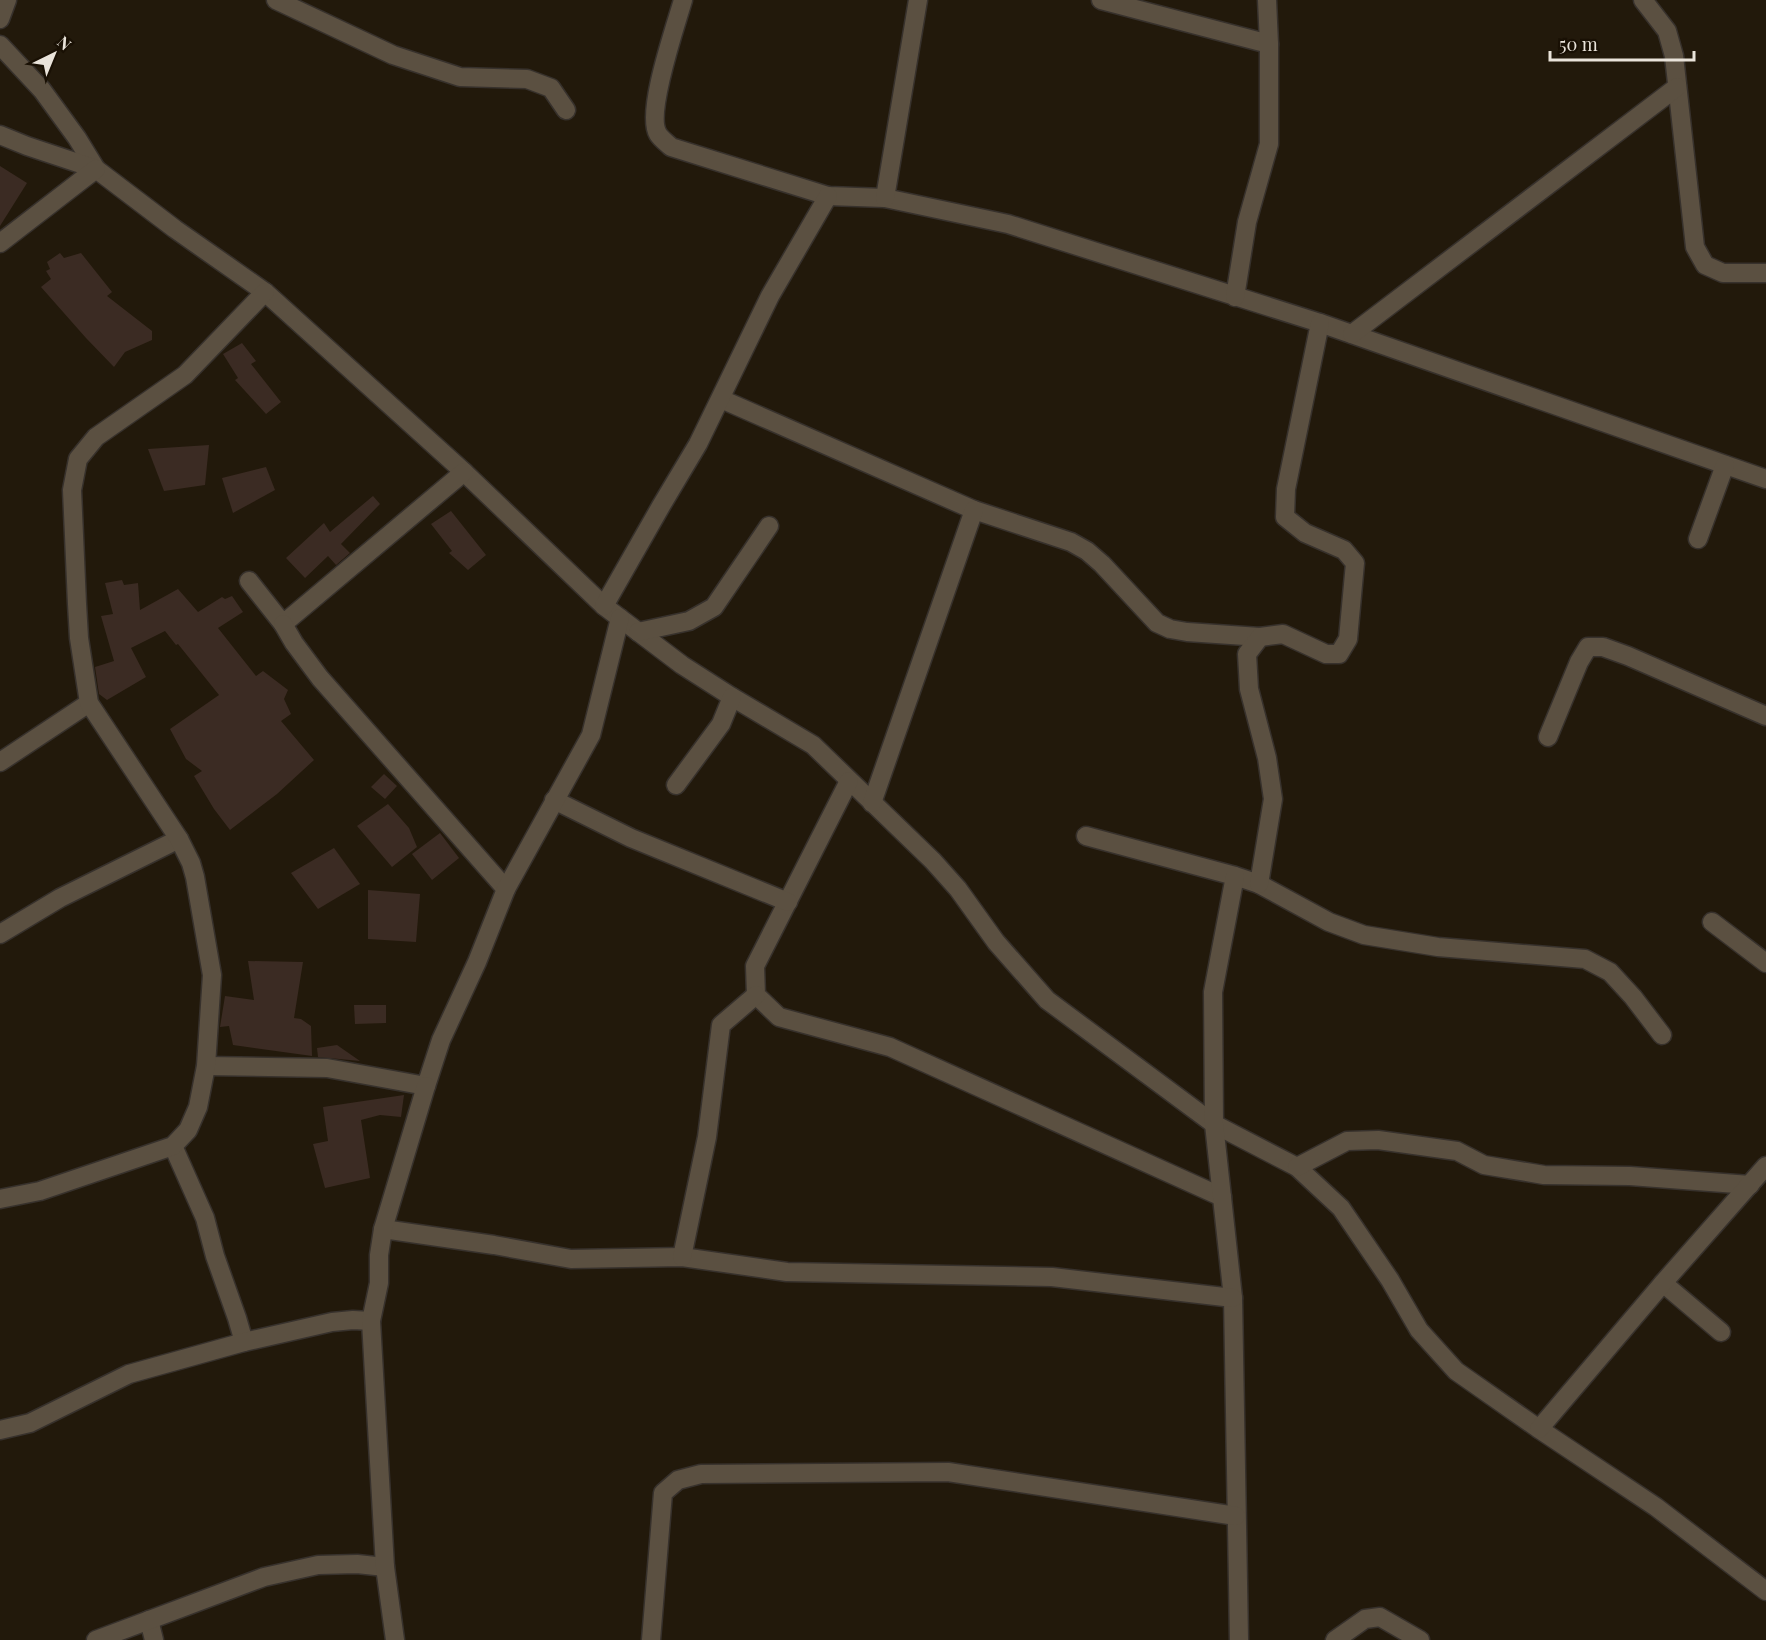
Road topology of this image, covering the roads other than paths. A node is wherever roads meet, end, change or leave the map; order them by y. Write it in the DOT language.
graph roads {
  1 [pos="7,0"];
  2 [pos="276,0"];
  3 [pos="683,0"];
  4 [pos="918,0"];
  5 [pos="1101,0"];
  6 [pos="1267,0"];
  7 [pos="1643,0"];
  8 [pos="0,19"];
  9 [pos="1269,44"];
  10 [pos="0,45"];
  11 [pos="1677,87"];
  12 [pos="566,110"];
  13 [pos="0,135"];
  14 [pos="96,169"];
  15 [pos="828,196"];
  16 [pos="885,198"];
  17 [pos="0,243"];
  18 [pos="1766,273"];
  19 [pos="265,292"];
  20 [pos="1235,297"];
  21 [pos="1320,323"];
  22 [pos="1352,334"];
  23 [pos="721,399"];
  24 [pos="1725,465"];
  25 [pos="464,472"];
  26 [pos="1766,479"];
  27 [pos="974,510"];
  28 [pos="769,526"];
  29 [pos="1698,539"];
  30 [pos="249,581"];
  31 [pos="604,606"];
  32 [pos="620,618"];
  33 [pos="283,624"];
  34 [pos="638,632"];
  35 [pos="1260,637"];
  36 [pos="732,697"];
  37 [pos="89,703"];
  38 [pos="1766,717"];
  39 [pos="1548,737"];
  40 [pos="0,762"];
  41 [pos="849,781"];
  42 [pos="676,785"];
  43 [pos="554,800"];
  44 [pos="872,803"];
  45 [pos="1086,836"];
  46 [pos="179,839"];
  47 [pos="1235,876"];
  48 [pos="1259,884"];
  49 [pos="506,889"];
  50 [pos="788,902"];
  51 [pos="1712,922"];
  52 [pos="0,934"];
  53 [pos="1766,963"];
  54 [pos="756,995"];
  55 [pos="1662,1035"];
  56 [pos="206,1066"];
  57 [pos="426,1086"];
  58 [pos="1214,1124"];
  59 [pos="173,1146"];
  60 [pos="1766,1166"];
  61 [pos="1297,1167"];
  62 [pos="1750,1185"];
  63 [pos="1222,1197"];
  64 [pos="0,1199"];
  65 [pos="383,1229"];
  66 [pos="682,1257"];
  67 [pos="1663,1282"];
  68 [pos="1233,1298"];
  69 [pos="371,1321"];
  70 [pos="1721,1332"];
  71 [pos="244,1342"];
  72 [pos="1539,1429"];
  73 [pos="0,1430"];
  74 [pos="1236,1516"];
  75 [pos="385,1567"];
  76 [pos="1766,1591"];
  77 [pos="149,1620"];
  78 [pos="96,1640"];
  79 [pos="154,1640"];
  80 [pos="395,1640"];
  81 [pos="651,1640"];
  82 [pos="1239,1640"];
  83 [pos="1335,1640"];
  84 [pos="1420,1640"];
  1 -- 8 [label="street"];
  2 -- 12 [label="street"];
  3 -- 15 [label="street"];
  4 -- 16 [label="street"];
  5 -- 9 [label="street"];
  6 -- 9 [label="street"];
  7 -- 11 [label="street"];
  9 -- 20 [label="street"];
  10 -- 14 [label="street"];
  11 -- 18 [label="street"];
  11 -- 22 [label="street"];
  13 -- 14 [label="street"];
  14 -- 17 [label="street"];
  14 -- 19 [label="street"];
  15 -- 16 [label="street"];
  15 -- 23 [label="street"];
  16 -- 20 [label="street"];
  19 -- 25 [label="street"];
  19 -- 37 [label="street"];
  20 -- 21 [label="street"];
  21 -- 22 [label="street"];
  21 -- 35 [label="street"];
  22 -- 24 [label="street"];
  23 -- 27 [label="street"];
  23 -- 31 [label="street"];
  24 -- 26 [label="street"];
  24 -- 29 [label="street"];
  25 -- 31 [label="street"];
  25 -- 33 [label="street"];
  27 -- 35 [label="street"];
  27 -- 44 [label="street"];
  28 -- 34 [label="street"];
  30 -- 33 [label="street"];
  31 -- 32 [label="street"];
  32 -- 34 [label="street"];
  32 -- 43 [label="street"];
  33 -- 49 [label="street"];
  34 -- 36 [label="street"];
  35 -- 48 [label="street"];
  36 -- 41 [label="street"];
  36 -- 42 [label="street"];
  37 -- 40 [label="street"];
  37 -- 46 [label="street"];
  38 -- 39 [label="street"];
  41 -- 44 [label="street"];
  41 -- 50 [label="street"];
  43 -- 49 [label="street"];
  43 -- 50 [label="street"];
  44 -- 58 [label="street"];
  45 -- 47 [label="street"];
  46 -- 52 [label="street"];
  46 -- 56 [label="street"];
  47 -- 48 [label="street"];
  47 -- 58 [label="street"];
  48 -- 55 [label="street"];
  49 -- 57 [label="street"];
  50 -- 54 [label="street"];
  51 -- 53 [label="street"];
  54 -- 63 [label="street"];
  54 -- 66 [label="street"];
  56 -- 57 [label="street"];
  56 -- 59 [label="street"];
  57 -- 65 [label="street"];
  58 -- 61 [label="street"];
  58 -- 63 [label="street"];
  59 -- 64 [label="street"];
  59 -- 71 [label="street"];
  60 -- 62 [label="street"];
  61 -- 62 [label="street"];
  61 -- 72 [label="street"];
  62 -- 67 [label="street"];
  63 -- 68 [label="street"];
  65 -- 66 [label="street"];
  65 -- 69 [label="street"];
  66 -- 68 [label="street"];
  67 -- 70 [label="street"];
  67 -- 72 [label="street"];
  68 -- 74 [label="street"];
  69 -- 71 [label="street"];
  69 -- 75 [label="street"];
  71 -- 73 [label="street"];
  72 -- 76 [label="street"];
  74 -- 81 [label="street"];
  74 -- 82 [label="street"];
  75 -- 77 [label="street"];
  75 -- 80 [label="street"];
  77 -- 78 [label="street"];
  77 -- 79 [label="street"];
  83 -- 84 [label="street"];
}
